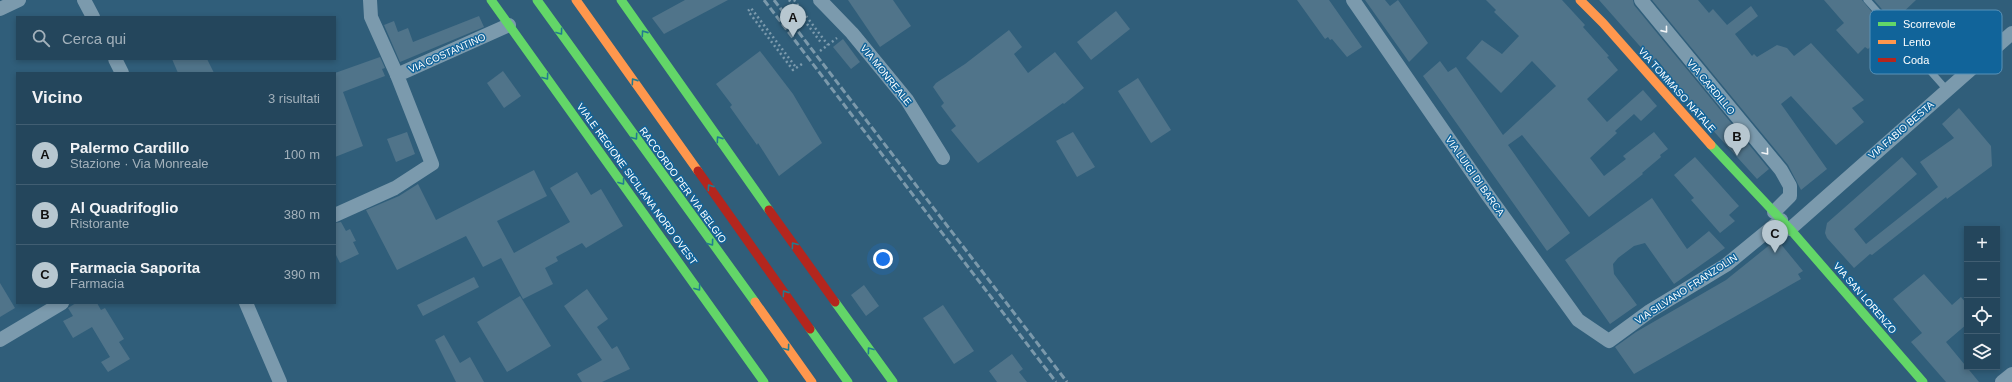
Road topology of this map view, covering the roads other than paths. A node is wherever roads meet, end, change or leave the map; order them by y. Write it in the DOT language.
graph roads {
  1 [pos="19,0"];
  2 [pos="84,0"];
  3 [pos="370,0"];
  4 [pos="490,0"];
  5 [pos="537,0"];
  6 [pos="576,0"];
  7 [pos="621,0"];
  8 [pos="820,0"];
  9 [pos="1353,0"];
  10 [pos="1580,0"];
  11 [pos="1641,0"];
  12 [pos="1867,0"];
  13 [pos="0,9"];
  14 [pos="1876,10"];
  15 [pos="92,16"];
  16 [pos="509,25"];
  17 [pos="2012,33"];
  18 [pos="2002,42"];
  19 [pos="115,60"];
  20 [pos="121,72"];
  21 [pos="1933,74"];
  22 [pos="1965,74"];
  23 [pos="397,75"];
  24 [pos="1947,90"];
  25 [pos="944,158"];
  26 [pos="336,215"];
  27 [pos="1782,220"];
  28 [pos="60,304"];
  29 [pos="246,304"];
  30 [pos="0,340"];
  31 [pos="1608,342"];
  32 [pos="2012,374"];
  33 [pos="280,382"];
  34 [pos="764,382"];
  35 [pos="812,382"];
  36 [pos="848,382"];
  37 [pos="893,382"];
  38 [pos="1923,382"];
  39 [pos="2002,382"];
  1 -- 13 [label="street"];
  2 -- 15 [label="street"];
  3 -- 23 [label="street"];
  4 -- 16 [label="main road, VIALE REGIONE SICILIANA NORD OVEST"];
  5 -- 35 [label="main road, RACCORDO PER VIA BELGIO, one-way"];
  36 -- 6 [label="main road, RACCORDO PER VIA BELGIO, one-way"];
  37 -- 7 [label="main road, one-way"];
  8 -- 25 [label="street, VIA MONREALE"];
  9 -- 31 [label="street, VIA LUIGI DI BARCA"];
  10 -- 27 [label="main road, VIA TOMMASO NATALE"];
  11 -- 27 [label="street, VIA CARDILLO, one-way"];
  12 -- 14 [label="lane"];
  16 -- 23 [label="street, VIA COSTANTINO"];
  16 -- 34 [label="main road, VIALE REGIONE SICILIANA NORD OVEST, one-way"];
  17 -- 18 [label="street, VIA FABIO BESTA"];
  19 -- 20 [label="street"];
  21 -- 24 [label="lane"];
  22 -- 24 [label="street, VIA FABIO BESTA"];
  23 -- 26 [label="street, VIA COSTANTINO"];
  24 -- 27 [label="street, VIA FABIO BESTA"];
  27 -- 31 [label="street, VIA SILVANO FRANZOLIN"];
  27 -- 38 [label="main road, VIA SAN LORENZO"];
  28 -- 30 [label="street"];
  29 -- 33 [label="street"];
  32 -- 39 [label="street"];
}
